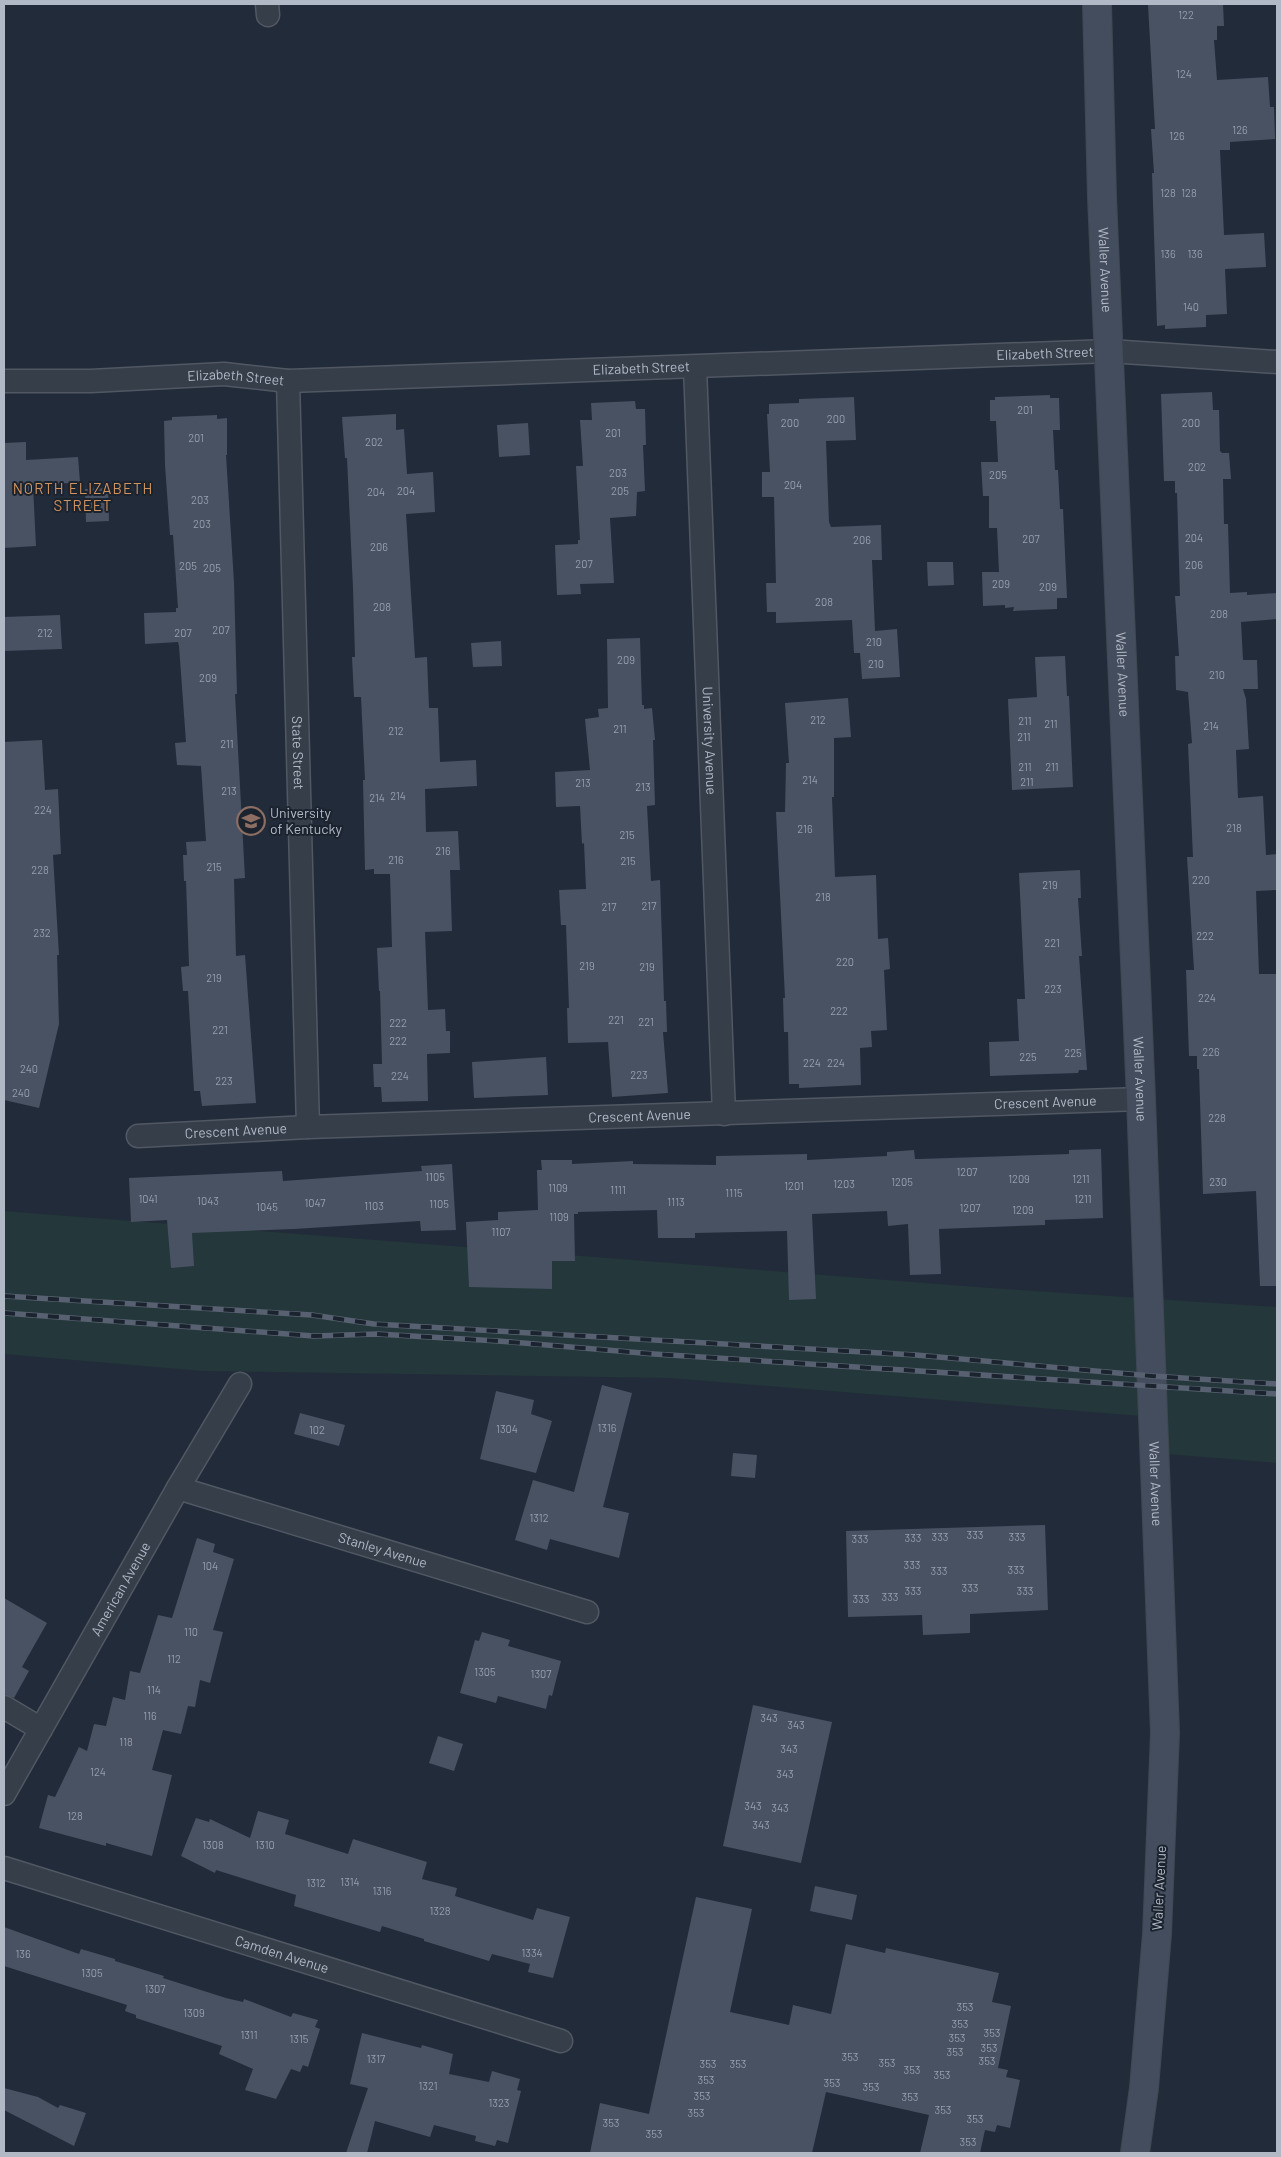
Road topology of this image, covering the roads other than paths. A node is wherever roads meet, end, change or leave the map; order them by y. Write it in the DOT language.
graph roads {
  1 [pos="1097,4"];
  2 [pos="1109,351"];
  3 [pos="1277,362"];
  4 [pos="695,366"];
  5 [pos="288,380"];
  6 [pos="4,381"];
  7 [pos="1141,1099"];
  8 [pos="724,1114"];
  9 [pos="308,1127"];
  10 [pos="138,1136"];
  11 [pos="240,1384"];
  12 [pos="178,1488"];
  13 [pos="587,1612"];
  14 [pos="4,1708"];
  15 [pos="41,1729"];
  16 [pos="4,1794"];
  17 [pos="4,1868"];
  18 [pos="561,2041"];
  19 [pos="1135,2153"];
  1 -- 2 [label="main road, Waller Avenue"];
  2 -- 3 [label="street, Elizabeth Street"];
  2 -- 4 [label="street, Elizabeth Street"];
  2 -- 7 [label="main road, Waller Avenue"];
  4 -- 5 [label="street, Elizabeth Street"];
  4 -- 8 [label="street, University Avenue"];
  5 -- 6 [label="street, Elizabeth Street"];
  5 -- 9 [label="street, State Street"];
  7 -- 8 [label="street, Crescent Avenue"];
  7 -- 19 [label="main road, Waller Avenue"];
  8 -- 9 [label="street, Crescent Avenue"];
  9 -- 10 [label="street, Crescent Avenue"];
  11 -- 12 [label="street, American Avenue"];
  12 -- 13 [label="street, Stanley Avenue"];
  12 -- 15 [label="street, American Avenue"];
  14 -- 15 [label="street"];
  15 -- 16 [label="street, American Avenue"];
  17 -- 18 [label="street, Camden Avenue"];
}
